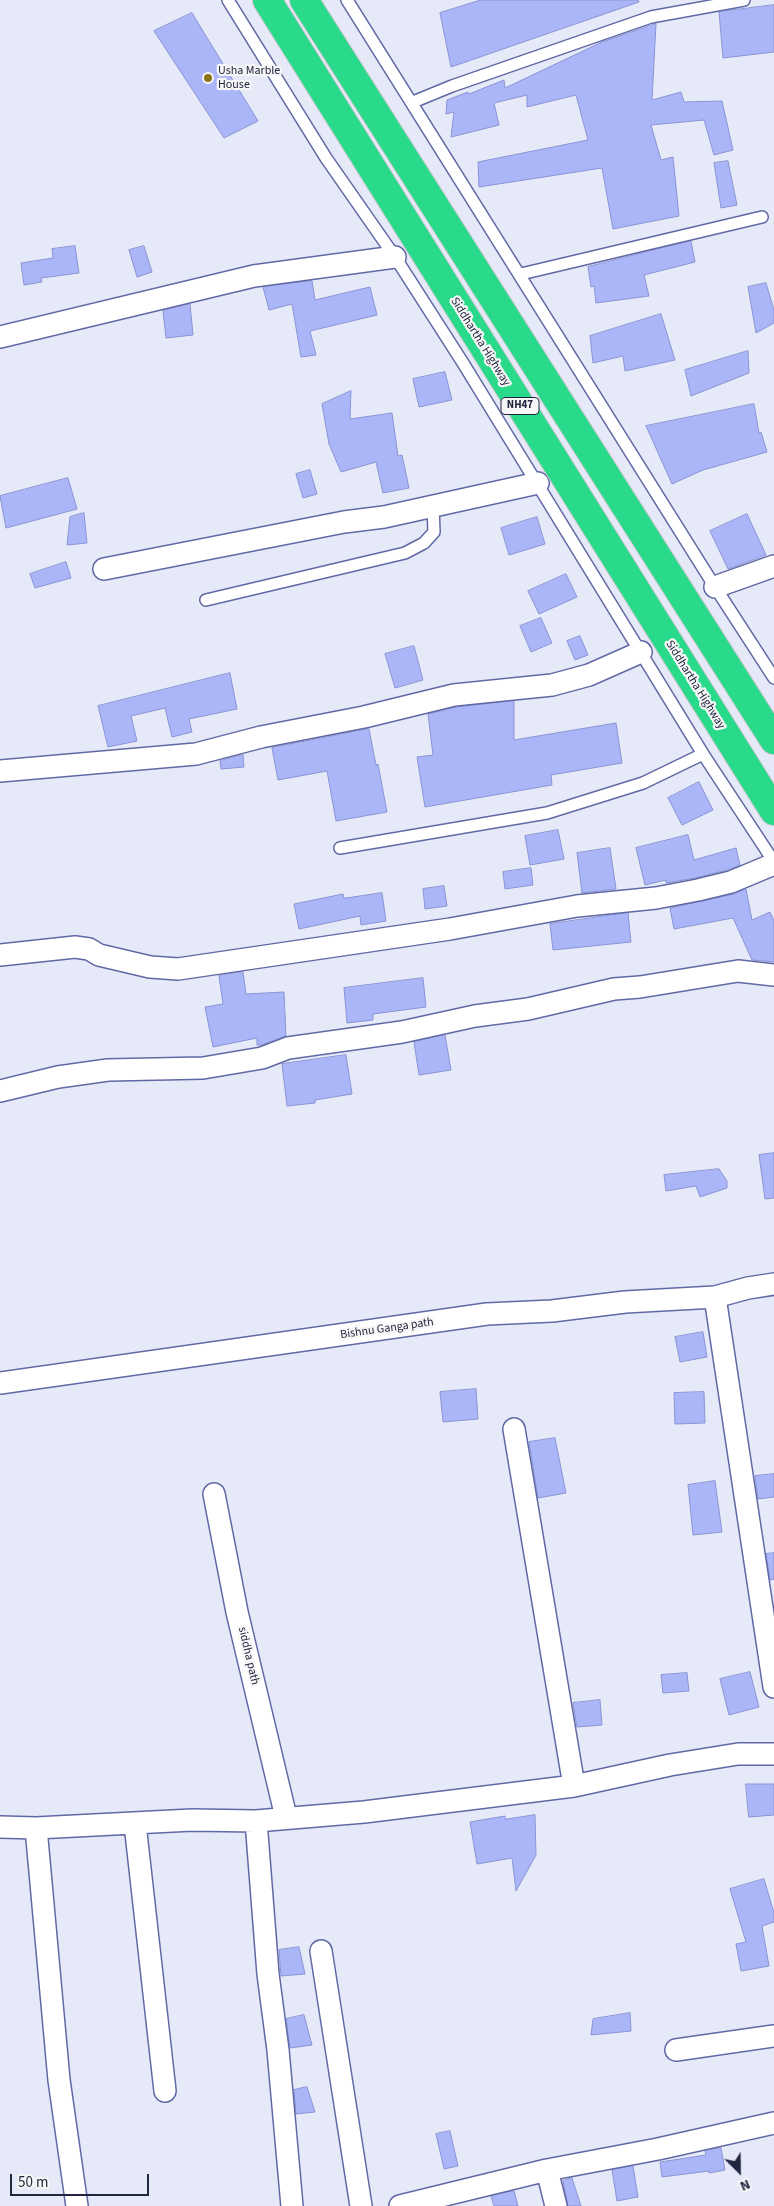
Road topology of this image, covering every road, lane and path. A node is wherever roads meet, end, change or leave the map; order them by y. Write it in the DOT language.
graph roads {
  1 [pos="228,0"];
  2 [pos="267,0"];
  3 [pos="304,0"];
  4 [pos="347,0"];
  5 [pos="744,0"];
  6 [pos="413,102"];
  7 [pos="381,121"];
  8 [pos="353,139"];
  9 [pos="762,217"];
  10 [pos="395,257"];
  11 [pos="521,274"];
  12 [pos="0,337"];
  13 [pos="538,483"];
  14 [pos="432,506"];
  15 [pos="774,566"];
  16 [pos="104,569"];
  17 [pos="715,587"];
  18 [pos="206,600"];
  19 [pos="641,652"];
  20 [pos="774,678"];
  21 [pos="774,740"];
  22 [pos="703,754"];
  23 [pos="0,771"];
  24 [pos="774,811"];
  25 [pos="340,848"];
  26 [pos="774,863"];
  27 [pos="0,955"];
  28 [pos="774,975"];
  29 [pos="0,1091"];
  30 [pos="774,1284"];
  31 [pos="715,1297"];
  32 [pos="0,1383"];
  33 [pos="514,1429"];
  34 [pos="214,1494"];
  35 [pos="774,1687"];
  36 [pos="774,1754"];
  37 [pos="574,1786"];
  38 [pos="286,1817"];
  39 [pos="256,1821"];
  40 [pos="135,1824"];
  41 [pos="0,1827"];
  42 [pos="36,1828"];
  43 [pos="321,1952"];
  44 [pos="774,2036"];
  45 [pos="676,2050"];
  46 [pos="165,2091"];
  47 [pos="774,2123"];
  48 [pos="547,2170"];
  49 [pos="77,2206"];
  50 [pos="292,2206"];
  51 [pos="361,2206"];
  52 [pos="400,2206"];
  53 [pos="556,2206"];
  1 -- 10 [label="lane"];
  2 -- 8 [label="highway, Siddhartha Highway / NH47"];
  3 -- 7 [label="highway, NH47"];
  4 -- 6 [label="lane"];
  5 -- 6 [label="lane"];
  6 -- 11 [label="lane"];
  7 -- 8 [label="highway"];
  7 -- 21 [label="highway, NH47"];
  8 -- 24 [label="highway, Siddhartha Highway / NH47"];
  9 -- 11 [label="lane"];
  10 -- 12 [label="street"];
  10 -- 13 [label="lane"];
  11 -- 17 [label="lane"];
  13 -- 14 [label="street"];
  13 -- 19 [label="lane"];
  14 -- 16 [label="street"];
  14 -- 18 [label="lane"];
  15 -- 17 [label="street"];
  17 -- 20 [label="lane"];
  19 -- 22 [label="lane"];
  19 -- 23 [label="street"];
  22 -- 25 [label="lane"];
  22 -- 26 [label="lane"];
  26 -- 27 [label="street"];
  28 -- 29 [label="street"];
  30 -- 31 [label="street, Bishnu Ganga path"];
  31 -- 32 [label="street, Bishnu Ganga path"];
  31 -- 35 [label="street"];
  33 -- 37 [label="street"];
  34 -- 38 [label="street, siddha path"];
  36 -- 37 [label="street"];
  37 -- 38 [label="street"];
  38 -- 39 [label="street"];
  39 -- 40 [label="street"];
  39 -- 50 [label="street"];
  40 -- 42 [label="street"];
  40 -- 46 [label="street"];
  41 -- 42 [label="street"];
  42 -- 49 [label="street"];
  43 -- 51 [label="street"];
  44 -- 45 [label="street"];
  47 -- 48 [label="street"];
  48 -- 52 [label="street"];
  48 -- 53 [label="street"];
}
